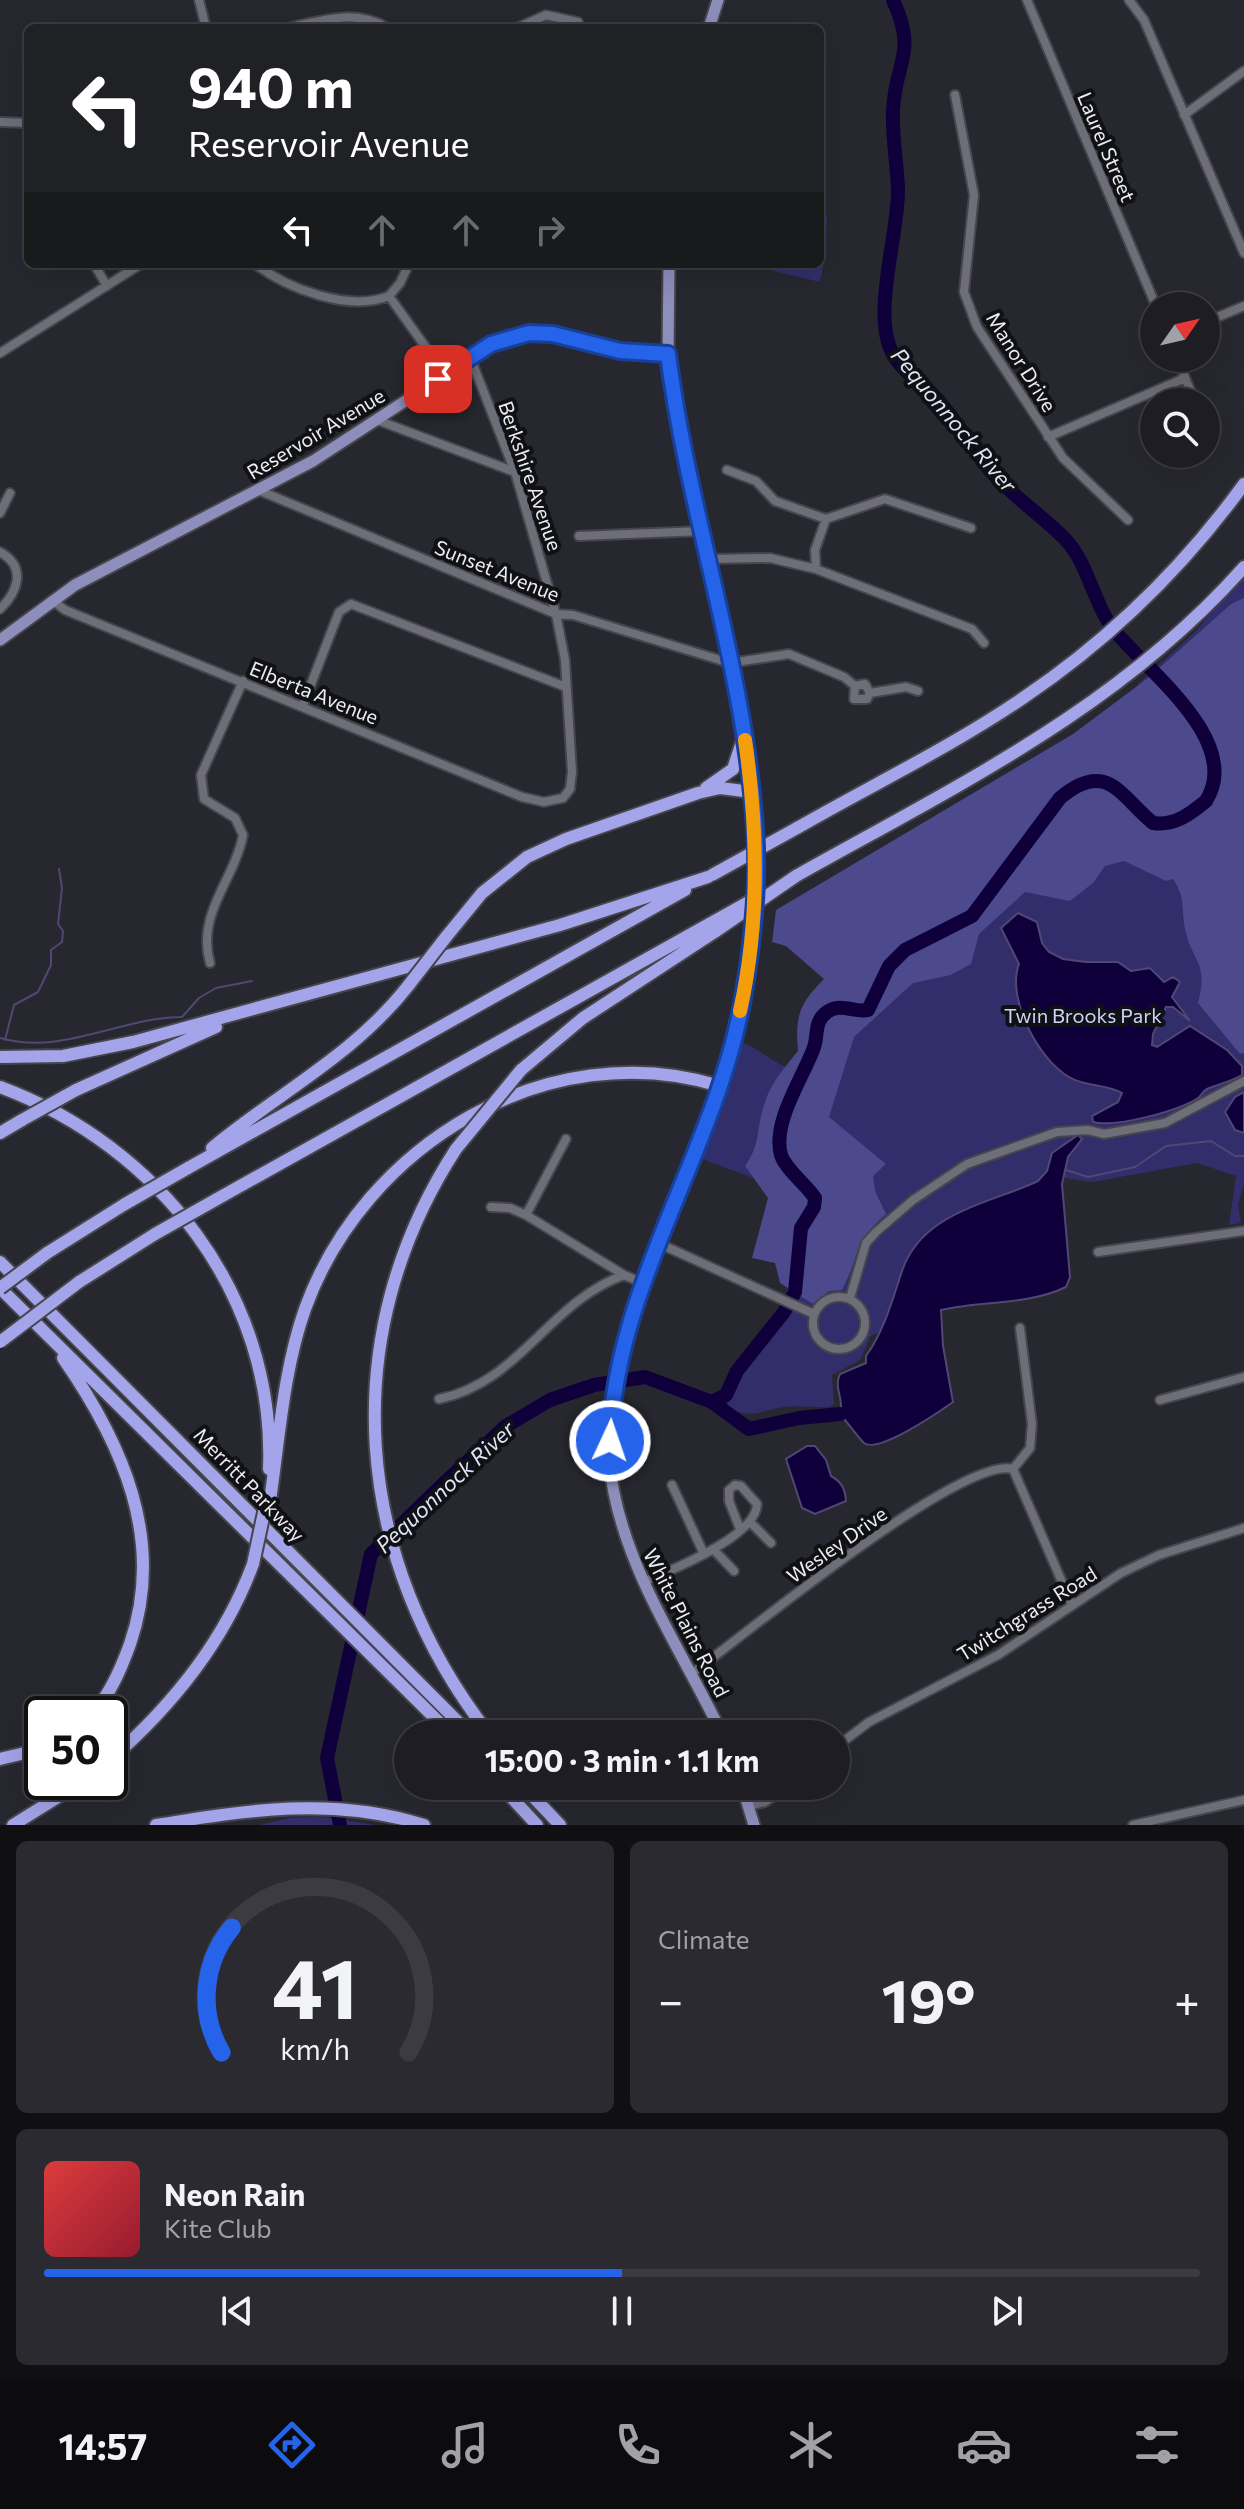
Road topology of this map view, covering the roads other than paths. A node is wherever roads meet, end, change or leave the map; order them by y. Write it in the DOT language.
graph roads {
  1 [pos="199,0"];
  2 [pos="718,0"];
  3 [pos="1027,0"];
  4 [pos="1129,0"];
  5 [pos="578,22"];
  6 [pos="205,24"];
  7 [pos="308,24"];
  8 [pos="378,24"];
  9 [pos="526,24"];
  10 [pos="710,24"];
  11 [pos="1244,71"];
  12 [pos="955,95"];
  13 [pos="1184,115"];
  14 [pos="0,122"];
  15 [pos="24,123"];
  16 [pos="1244,253"];
  17 [pos="96,268"];
  18 [pos="135,268"];
  19 [pos="262,268"];
  20 [pos="407,268"];
  21 [pos="669,268"];
  22 [pos="107,286"];
  23 [pos="1150,292"];
  24 [pos="389,296"];
  25 [pos="1244,306"];
  26 [pos="1220,316"];
  27 [pos="0,353"];
  28 [pos="668,354"];
  29 [pos="470,357"];
  30 [pos="1183,372"];
  31 [pos="445,374"];
  32 [pos="1185,378"];
  33 [pos="1189,388"];
  34 [pos="377,420"];
  35 [pos="1048,437"];
  36 [pos="727,470"];
  37 [pos="515,472"];
  38 [pos="1244,484"];
  39 [pos="258,490"];
  40 [pos="10,493"];
  41 [pos="0,513"];
  42 [pos="826,519"];
  43 [pos="1128,520"];
  44 [pos="971,528"];
  45 [pos="702,531"];
  46 [pos="579,536"];
  47 [pos="0,552"];
  48 [pos="708,559"];
  49 [pos="1244,567"];
  50 [pos="816,569"];
  51 [pos="52,600"];
  52 [pos="0,609"];
  53 [pos="556,614"];
  54 [pos="0,640"];
  55 [pos="984,643"];
  56 [pos="730,663"];
  57 [pos="243,681"];
  58 [pos="855,686"];
  59 [pos="566,687"];
  60 [pos="918,691"];
  61 [pos="870,693"];
  62 [pos="303,705"];
  63 [pos="744,736"];
  64 [pos="752,792"];
  65 [pos="689,795"];
  66 [pos="566,796"];
  67 [pos="710,876"];
  68 [pos="713,927"];
  69 [pos="210,963"];
  70 [pos="317,992"];
  71 [pos="0,1057"];
  72 [pos="1244,1081"];
  73 [pos="720,1086"];
  74 [pos="0,1087"];
  75 [pos="0,1133"];
  76 [pos="566,1139"];
  77 [pos="188,1168"];
  78 [pos="491,1207"];
  79 [pos="526,1215"];
  80 [pos="1244,1231"];
  81 [pos="660,1244"];
  82 [pos="1098,1252"];
  83 [pos="0,1262"];
  84 [pos="624,1275"];
  85 [pos="643,1283"];
  86 [pos="0,1288"];
  87 [pos="850,1298"];
  88 [pos="814,1314"];
  89 [pos="1020,1328"];
  90 [pos="45,1333"];
  91 [pos="0,1342"];
  92 [pos="1244,1377"];
  93 [pos="439,1399"];
  94 [pos="1160,1400"];
  95 [pos="1013,1469"];
  96 [pos="672,1485"];
  97 [pos="267,1505"];
  98 [pos="750,1522"];
  99 [pos="1244,1528"];
  100 [pos="740,1529"];
  101 [pos="771,1543"];
  102 [pos="713,1549"];
  103 [pos="704,1554"];
  104 [pos="734,1571"];
  105 [pos="643,1582"];
  106 [pos="1072,1605"];
  107 [pos="346,1619"];
  108 [pos="368,1641"];
  109 [pos="691,1674"];
  110 [pos="105,1696"];
  111 [pos="439,1720"];
  112 [pos="455,1720"];
  113 [pos="480,1720"];
  114 [pos="715,1720"];
  115 [pos="850,1736"];
  116 [pos="128,1744"];
  117 [pos="24,1753"];
  118 [pos="0,1759"];
  119 [pos="53,1800"];
  120 [pos="514,1800"];
  121 [pos="536,1800"];
  122 [pos="546,1800"];
  123 [pos="747,1800"];
  124 [pos="768,1800"];
  125 [pos="1244,1800"];
  126 [pos="749,1806"];
  127 [pos="13,1825"];
  128 [pos="156,1825"];
  129 [pos="424,1825"];
  130 [pos="537,1825"];
  131 [pos="560,1825"];
  132 [pos="569,1825"];
  133 [pos="754,1825"];
  134 [pos="1133,1825"];
  1 -- 6 [label="street"];
  2 -- 10 [label="main road"];
  3 -- 23 [label="street, Laurel Street"];
  4 -- 13 [label="street"];
  5 -- 9 [label="street"];
  7 -- 8 [label="street"];
  11 -- 13 [label="street"];
  12 -- 35 [label="street, Manor Drive"];
  13 -- 16 [label="street"];
  14 -- 15 [label="street"];
  17 -- 22 [label="street"];
  18 -- 22 [label="street"];
  19 -- 24 [label="street"];
  20 -- 24 [label="street"];
  21 -- 28 [label="main road, White Plains Road"];
  22 -- 27 [label="street"];
  24 -- 31 [label="street"];
  25 -- 26 [label="street"];
  28 -- 29 [label="main road, Reservoir Avenue"];
  28 -- 45 [label="main road, White Plains Road"];
  29 -- 31 [label="main road, Reservoir Avenue"];
  29 -- 37 [label="street, Berkshire Avenue"];
  30 -- 32 [label="street"];
  31 -- 34 [label="main road, Reservoir Avenue"];
  32 -- 33 [label="street"];
  32 -- 35 [label="street"];
  34 -- 37 [label="street"];
  34 -- 39 [label="main road, Reservoir Avenue"];
  35 -- 43 [label="street, Manor Drive"];
  36 -- 42 [label="street"];
  37 -- 53 [label="street, Berkshire Avenue"];
  38 -- 67 [label="highway, bridge"];
  39 -- 51 [label="main road, Reservoir Avenue"];
  39 -- 53 [label="street, Sunset Avenue"];
  40 -- 41 [label="street"];
  42 -- 44 [label="street"];
  42 -- 50 [label="street"];
  45 -- 46 [label="street"];
  45 -- 48 [label="main road, White Plains Road"];
  47 -- 52 [label="street"];
  48 -- 50 [label="street"];
  48 -- 56 [label="main road, White Plains Road"];
  49 -- 68 [label="highway, bridge"];
  50 -- 55 [label="street"];
  51 -- 54 [label="main road, Reservoir Avenue"];
  51 -- 57 [label="street, Elberta Avenue"];
  53 -- 56 [label="street, Sunset Avenue"];
  53 -- 59 [label="street, Berkshire Avenue"];
  56 -- 58 [label="street"];
  56 -- 63 [label="main road, White Plains Road"];
  57 -- 62 [label="street, Elberta Avenue"];
  57 -- 69 [label="street"];
  58 -- 61 [label="street"];
  58 -- 61 [label="street"];
  59 -- 62 [label="street"];
  59 -- 66 [label="street, Berkshire Avenue"];
  60 -- 61 [label="street"];
  62 -- 66 [label="street, Elberta Avenue"];
  63 -- 64 [label="main road, White Plains Road"];
  63 -- 65 [label="highway"];
  64 -- 65 [label="highway"];
  64 -- 73 [label="main road, White Plains Road"];
  65 -- 77 [label="highway, bridge"];
  67 -- 70 [label="highway"];
  67 -- 77 [label="highway"];
  68 -- 91 [label="highway, bridge"];
  68 -- 113 [label="highway, bridge"];
  70 -- 71 [label="highway"];
  70 -- 75 [label="highway, bridge"];
  72 -- 87 [label="street"];
  73 -- 81 [label="main road, White Plains Road"];
  73 -- 97 [label="highway"];
  74 -- 97 [label="highway"];
  76 -- 79 [label="street"];
  77 -- 86 [label="highway, bridge"];
  78 -- 79 [label="street"];
  79 -- 84 [label="street"];
  80 -- 82 [label="street"];
  81 -- 85 [label="main road, White Plains Road"];
  81 -- 88 [label="street"];
  83 -- 107 [label="highway, Merritt Parkway"];
  84 -- 85 [label="street"];
  84 -- 93 [label="street"];
  85 -- 105 [label="main road, White Plains Road"];
  86 -- 90 [label="highway, Merritt Parkway"];
  87 -- 88 [label="street"];
  87 -- 88 [label="street"];
  89 -- 95 [label="street"];
  90 -- 107 [label="highway, Merritt Parkway"];
  90 -- 110 [label="highway"];
  92 -- 94 [label="street"];
  95 -- 106 [label="street"];
  95 -- 109 [label="street, Wesley Drive"];
  96 -- 103 [label="street"];
  97 -- 116 [label="highway, bridge"];
  98 -- 100 [label="street"];
  98 -- 100 [label="street"];
  98 -- 101 [label="street"];
  99 -- 106 [label="street, Twitchgrass Road"];
  100 -- 102 [label="street"];
  102 -- 103 [label="street"];
  102 -- 104 [label="street"];
  103 -- 105 [label="street"];
  105 -- 109 [label="main road, White Plains Road"];
  106 -- 115 [label="street, Twitchgrass Road"];
  107 -- 108 [label="highway, Merritt Parkway"];
  108 -- 111 [label="highway, Merritt Parkway"];
  108 -- 112 [label="highway, Merritt Parkway"];
  109 -- 114 [label="main road, White Plains Road"];
  117 -- 118 [label="highway"];
  119 -- 127 [label="highway"];
  120 -- 130 [label="highway"];
  121 -- 131 [label="highway"];
  122 -- 132 [label="highway"];
  123 -- 126 [label="main road"];
  124 -- 126 [label="street"];
  125 -- 134 [label="street"];
  126 -- 133 [label="main road"];
  128 -- 129 [label="highway"];
}
